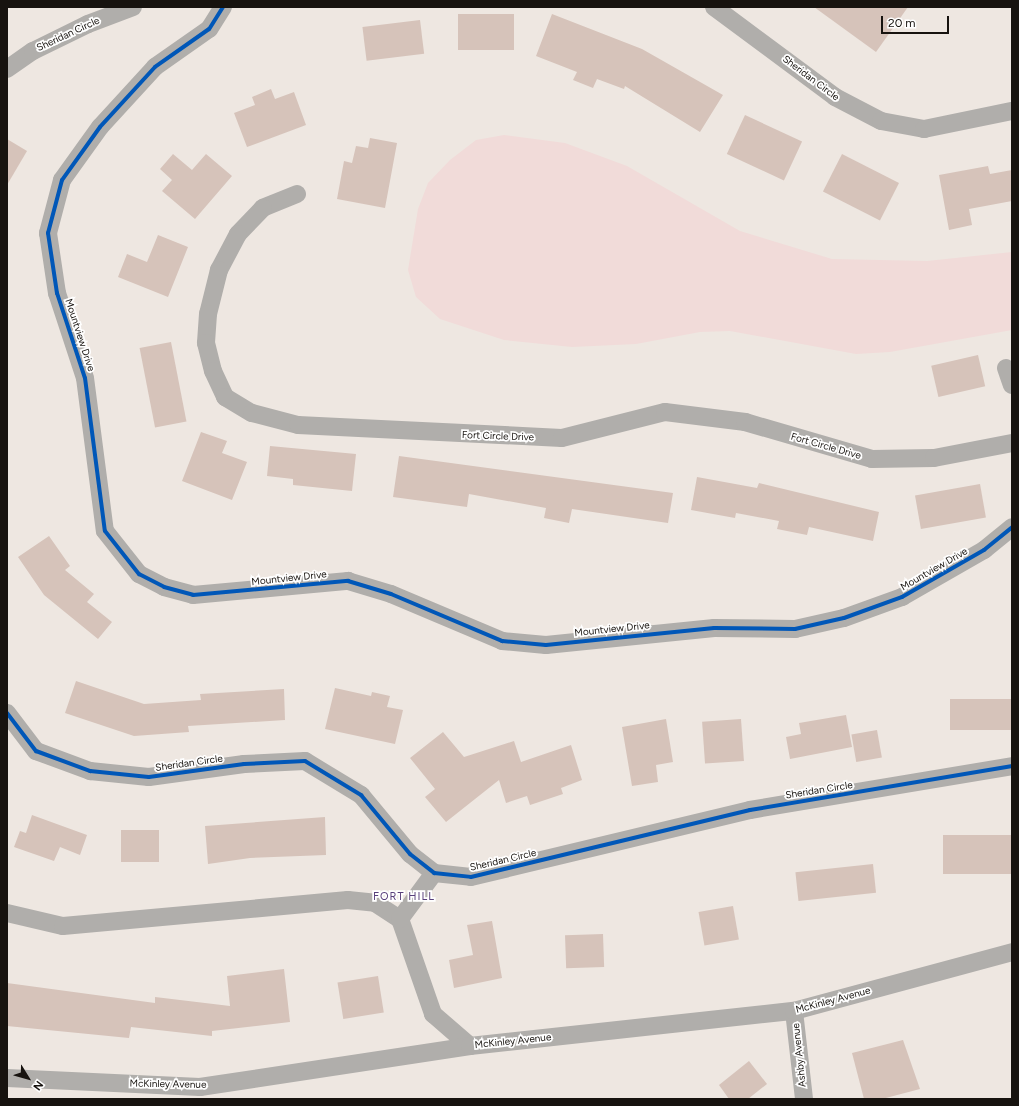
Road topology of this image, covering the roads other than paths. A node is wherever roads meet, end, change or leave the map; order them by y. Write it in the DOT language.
graph roads {
  1 [pos="133,7"];
  2 [pos="223,7"];
  3 [pos="714,7"];
  4 [pos="7,69"];
  5 [pos="1012,111"];
  6 [pos="298,194"];
  7 [pos="1006,368"];
  8 [pos="1012,385"];
  9 [pos="1012,443"];
  10 [pos="1012,527"];
  11 [pos="7,713"];
  12 [pos="1012,766"];
  13 [pos="434,873"];
  14 [pos="7,913"];
  15 [pos="400,919"];
  16 [pos="1012,952"];
  17 [pos="794,1011"];
  18 [pos="470,1046"];
  19 [pos="7,1078"];
  20 [pos="804,1099"];
  1 -- 4 [label="street, Sheridan Circle"];
  2 -- 10 [label="street, Mountview Drive"];
  3 -- 5 [label="street, Sheridan Circle"];
  6 -- 9 [label="street, Fort Circle Drive"];
  7 -- 8 [label="street"];
  11 -- 13 [label="street, Sheridan Circle"];
  12 -- 13 [label="street, Sheridan Circle"];
  13 -- 15 [label="street"];
  14 -- 15 [label="street"];
  15 -- 18 [label="street"];
  16 -- 17 [label="street, McKinley Avenue"];
  17 -- 18 [label="street, McKinley Avenue"];
  17 -- 20 [label="street, Ashby Avenue"];
  18 -- 19 [label="street, McKinley Avenue"];
}
